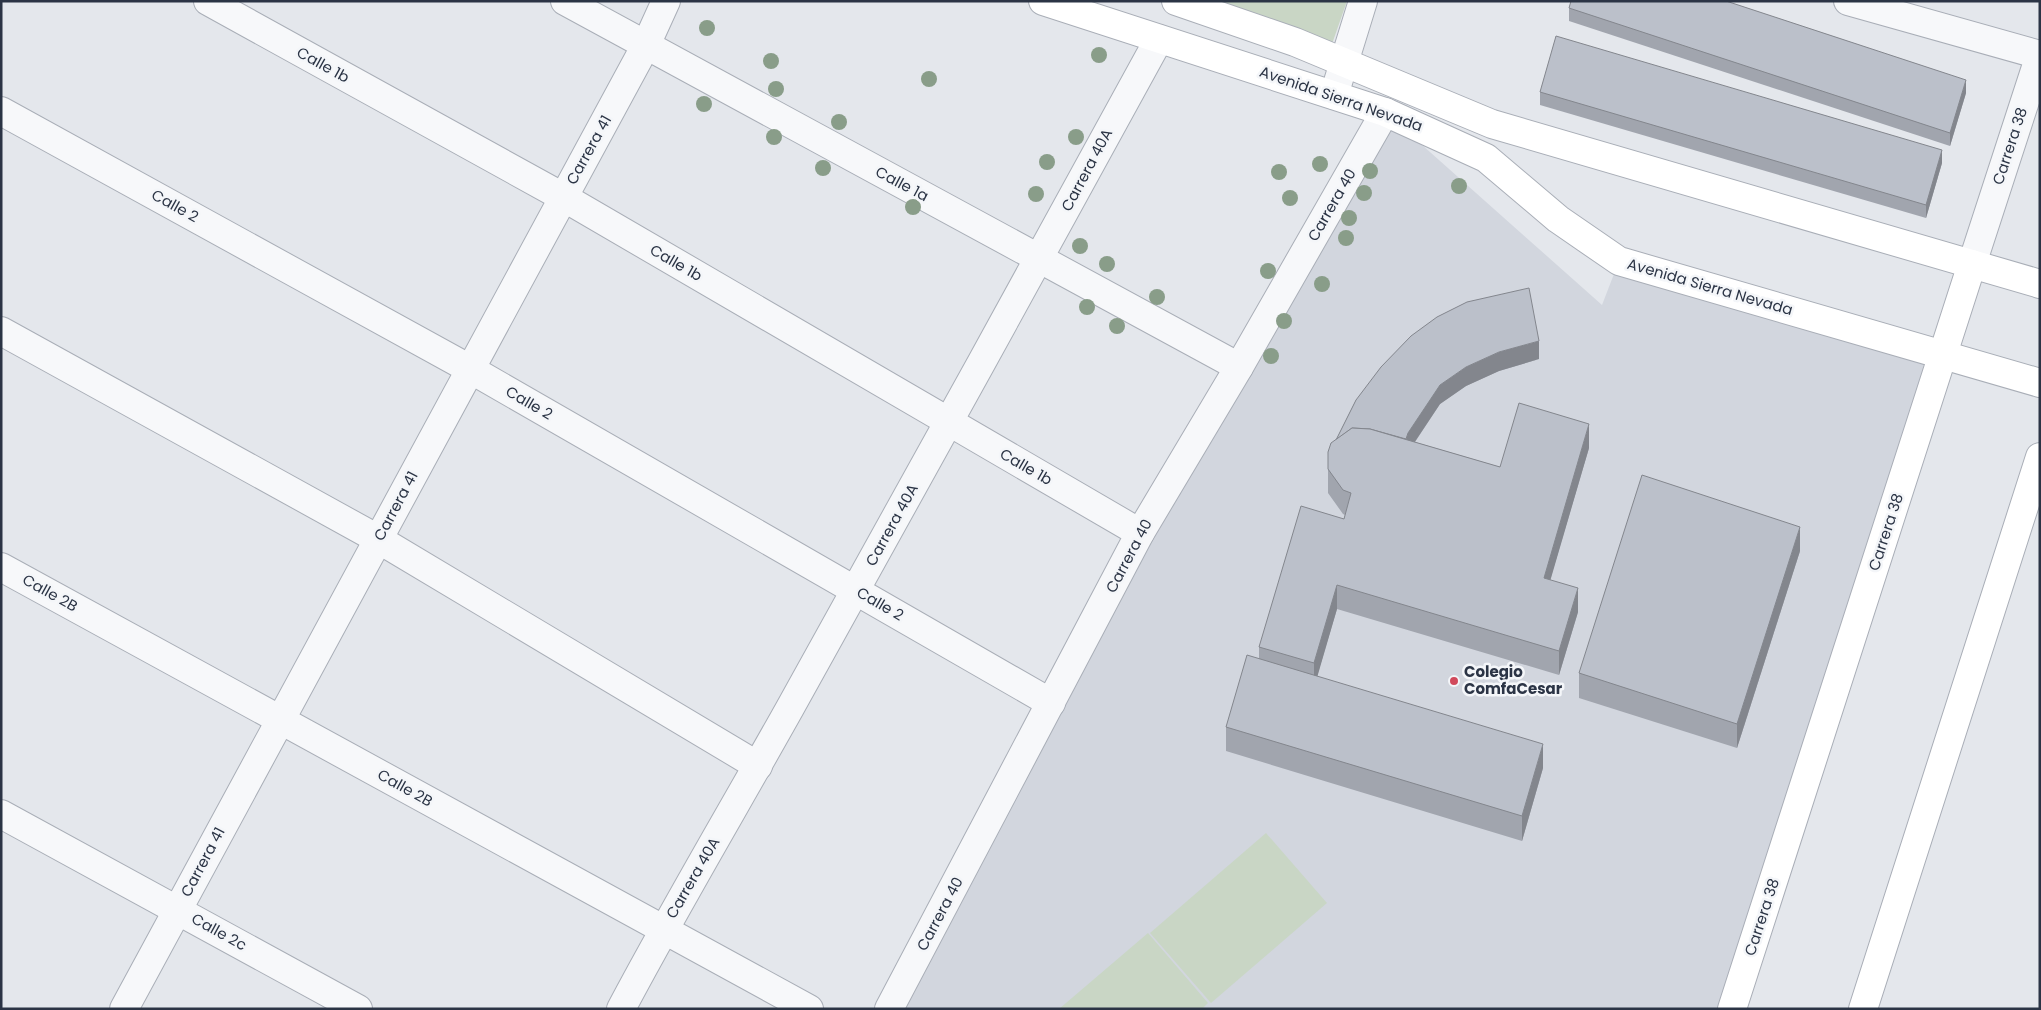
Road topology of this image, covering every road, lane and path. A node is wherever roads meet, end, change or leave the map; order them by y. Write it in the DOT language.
graph roads {
  1 [pos="208,1"];
  2 [pos="565,1"];
  3 [pos="666,1"];
  4 [pos="1043,1"];
  5 [pos="1176,1"];
  6 [pos="1363,1"];
  7 [pos="1848,1"];
  8 [pos="1158,39"];
  9 [pos="646,45"];
  10 [pos="2040,55"];
  11 [pos="1344,62"];
  12 [pos="1334,95"];
  13 [pos="1,111"];
  14 [pos="1386,112"];
  15 [pos="563,197"];
  16 [pos="1040,259"];
  17 [pos="1972,264"];
  18 [pos="2040,284"];
  19 [pos="1,331"];
  20 [pos="1943,354"];
  21 [pos="1239,367"];
  22 [pos="470,369"];
  23 [pos="2040,383"];
  24 [pos="948,422"];
  25 [pos="2040,457"];
  26 [pos="1140,533"];
  27 [pos="378,539"];
  28 [pos="1,567"];
  29 [pos="856,590"];
  30 [pos="1051,703"];
  31 [pos="280,719"];
  32 [pos="758,766"];
  33 [pos="1,814"];
  34 [pos="178,909"];
  35 [pos="663,929"];
  36 [pos="124,1009"];
  37 [pos="358,1009"];
  38 [pos="621,1009"];
  39 [pos="809,1009"];
  40 [pos="889,1009"];
  41 [pos="1732,1009"];
  42 [pos="1863,1009"];
  1 -- 15 [label="street, Calle 1b"];
  2 -- 9 [label="street, Calle 1a"];
  3 -- 9 [label="street, Carrera 41"];
  4 -- 8 [label="main road, Avenida Sierra Nevada"];
  5 -- 11 [label="main road, Avenida Sierra Nevada"];
  6 -- 11 [label="street"];
  7 -- 10 [label="street"];
  8 -- 12 [label="main road, Avenida Sierra Nevada"];
  8 -- 16 [label="street, Carrera 40A"];
  9 -- 15 [label="street, Carrera 41"];
  9 -- 16 [label="street, Calle 1a"];
  10 -- 17 [label="street, Carrera 38"];
  11 -- 12 [label="street"];
  11 -- 17 [label="main road, Avenida Sierra Nevada"];
  12 -- 14 [label="main road, Avenida Sierra Nevada"];
  13 -- 22 [label="street, Calle 2"];
  14 -- 20 [label="main road, Avenida Sierra Nevada"];
  14 -- 21 [label="street, Carrera 40"];
  15 -- 22 [label="street, Carrera 41"];
  15 -- 24 [label="street, Calle 1b"];
  16 -- 21 [label="street, Calle 1a"];
  16 -- 24 [label="street, Carrera 40A"];
  17 -- 18 [label="main road, Avenida Sierra Nevada"];
  17 -- 20 [label="main road, Carrera 38"];
  19 -- 27 [label="street"];
  20 -- 23 [label="main road, Avenida Sierra Nevada"];
  20 -- 41 [label="main road, Carrera 38"];
  21 -- 26 [label="street, Carrera 40"];
  22 -- 27 [label="street, Carrera 41"];
  22 -- 29 [label="street, Calle 2"];
  24 -- 26 [label="street, Calle 1b"];
  24 -- 29 [label="street, Carrera 40A"];
  25 -- 42 [label="main road"];
  26 -- 30 [label="street, Carrera 40"];
  27 -- 31 [label="street, Carrera 41"];
  27 -- 32 [label="street"];
  28 -- 31 [label="street, Calle 2B"];
  29 -- 30 [label="street, Calle 2"];
  29 -- 32 [label="street, Carrera 40A"];
  30 -- 40 [label="street, Carrera 40"];
  31 -- 34 [label="street, Carrera 41"];
  31 -- 35 [label="street, Calle 2B"];
  32 -- 35 [label="street, Carrera 40A"];
  33 -- 34 [label="street, Calle 2c"];
  34 -- 36 [label="street, Carrera 41"];
  34 -- 37 [label="street, Calle 2c"];
  35 -- 38 [label="street, Carrera 40A"];
  35 -- 39 [label="street, Calle 2B"];
}
